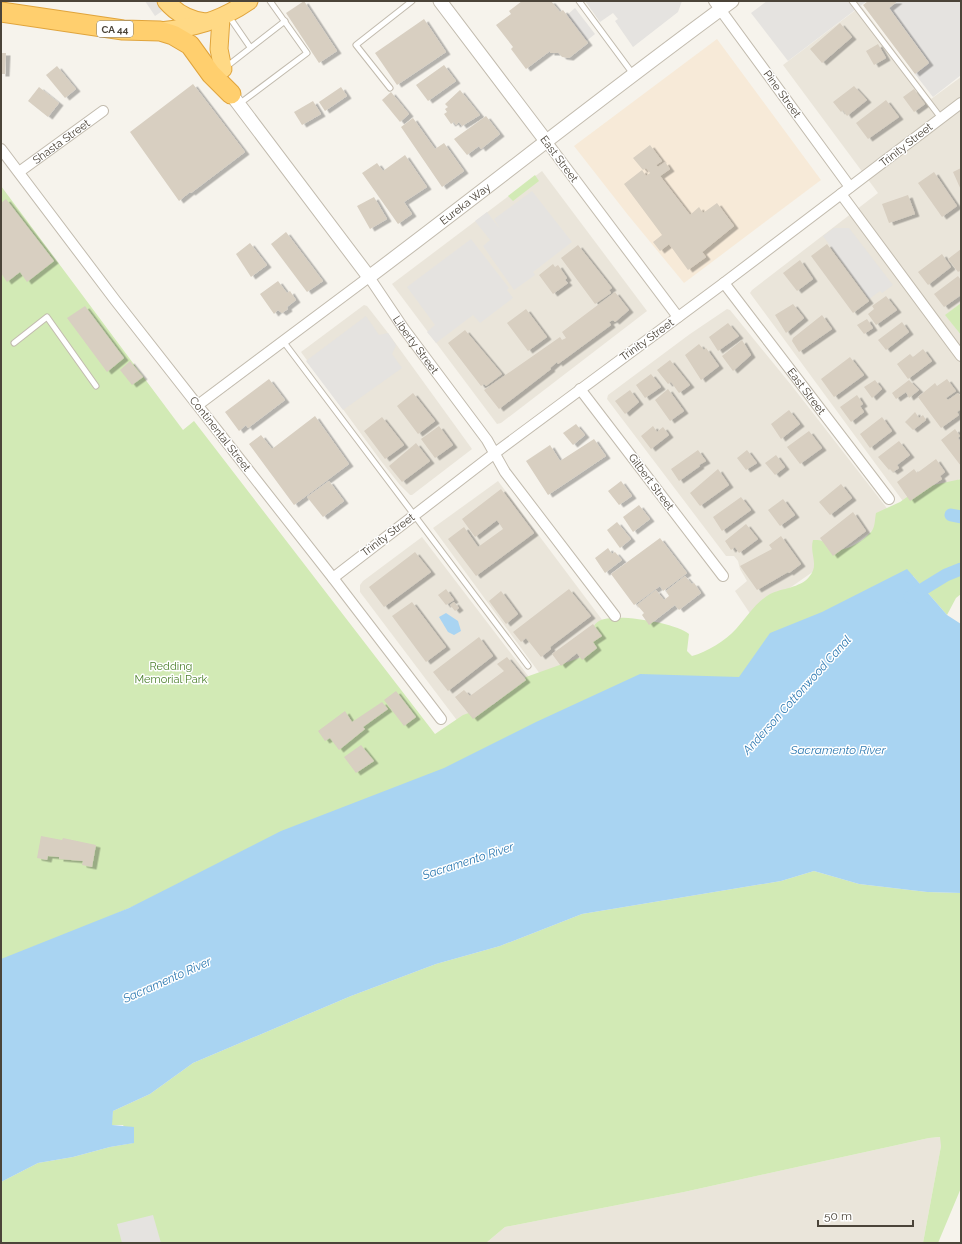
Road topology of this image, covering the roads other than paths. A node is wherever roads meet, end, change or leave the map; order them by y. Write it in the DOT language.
graph roads {
  1 [pos="166,1"];
  2 [pos="249,1"];
  3 [pos="270,1"];
  4 [pos="412,1"];
  5 [pos="440,1"];
  6 [pos="579,1"];
  7 [pos="732,1"];
  8 [pos="852,1"];
  9 [pos="718,5"];
  10 [pos="1,12"];
  11 [pos="220,18"];
  12 [pos="285,21"];
  13 [pos="160,31"];
  14 [pos="250,47"];
  15 [pos="223,69"];
  16 [pos="634,75"];
  17 [pos="390,88"];
  18 [pos="235,99"];
  19 [pos="961,103"];
  20 [pos="103,111"];
  21 [pos="941,118"];
  22 [pos="546,141"];
  23 [pos="1,149"];
  24 [pos="19,172"];
  25 [pos="850,187"];
  26 [pos="841,194"];
  27 [pos="369,277"];
  28 [pos="724,283"];
  29 [pos="678,317"];
  30 [pos="283,341"];
  31 [pos="14,343"];
  32 [pos="961,356"];
  33 [pos="96,386"];
  34 [pos="580,389"];
  35 [pos="198,405"];
  36 [pos="495,453"];
  37 [pos="889,499"];
  38 [pos="415,515"];
  39 [pos="723,576"];
  40 [pos="333,578"];
  41 [pos="616,616"];
  42 [pos="528,666"];
  43 [pos="440,719"];
  1 -- 11 [label="highway"];
  2 -- 11 [label="highway, CA 44"];
  3 -- 12 [label="lane"];
  4 -- 17 [label="lane"];
  5 -- 22 [label="street, East Street"];
  6 -- 16 [label="lane"];
  7 -- 9 [label="street, Eureka Way"];
  8 -- 21 [label="lane"];
  9 -- 16 [label="street, Eureka Way"];
  9 -- 25 [label="street, Pine Street"];
  10 -- 13 [label="highway, CA 44"];
  11 -- 13 [label="highway, CA 44"];
  11 -- 14 [label="lane"];
  11 -- 15 [label="highway"];
  12 -- 14 [label="lane"];
  12 -- 18 [label="lane"];
  13 -- 18 [label="highway"];
  14 -- 15 [label="lane"];
  15 -- 18 [label="street, Liberty Street"];
  16 -- 22 [label="street, Eureka Way"];
  18 -- 27 [label="street, Liberty Street"];
  19 -- 21 [label="street, Trinity Street"];
  20 -- 24 [label="street, Shasta Street"];
  21 -- 25 [label="street, Trinity Street"];
  22 -- 27 [label="street, Eureka Way"];
  22 -- 29 [label="street, East Street"];
  23 -- 24 [label="street, Continental Street"];
  24 -- 35 [label="street, Continental Street"];
  25 -- 26 [label="street, Trinity Street"];
  26 -- 28 [label="street, Trinity Street"];
  26 -- 32 [label="street"];
  27 -- 30 [label="street, Eureka Way"];
  27 -- 36 [label="street, Liberty Street"];
  28 -- 29 [label="street, Trinity Street"];
  28 -- 37 [label="street, East Street"];
  29 -- 34 [label="street, Trinity Street"];
  30 -- 35 [label="street, Eureka Way"];
  30 -- 38 [label="lane"];
  31 -- 33 [label="lane"];
  34 -- 36 [label="street, Trinity Street"];
  34 -- 39 [label="street, Gilbert Street"];
  35 -- 40 [label="street, Continental Street"];
  36 -- 38 [label="street, Trinity Street"];
  36 -- 41 [label="street, Liberty Street"];
  38 -- 40 [label="street, Trinity Street"];
  38 -- 42 [label="lane"];
  40 -- 43 [label="street, Continental Street"];
}
